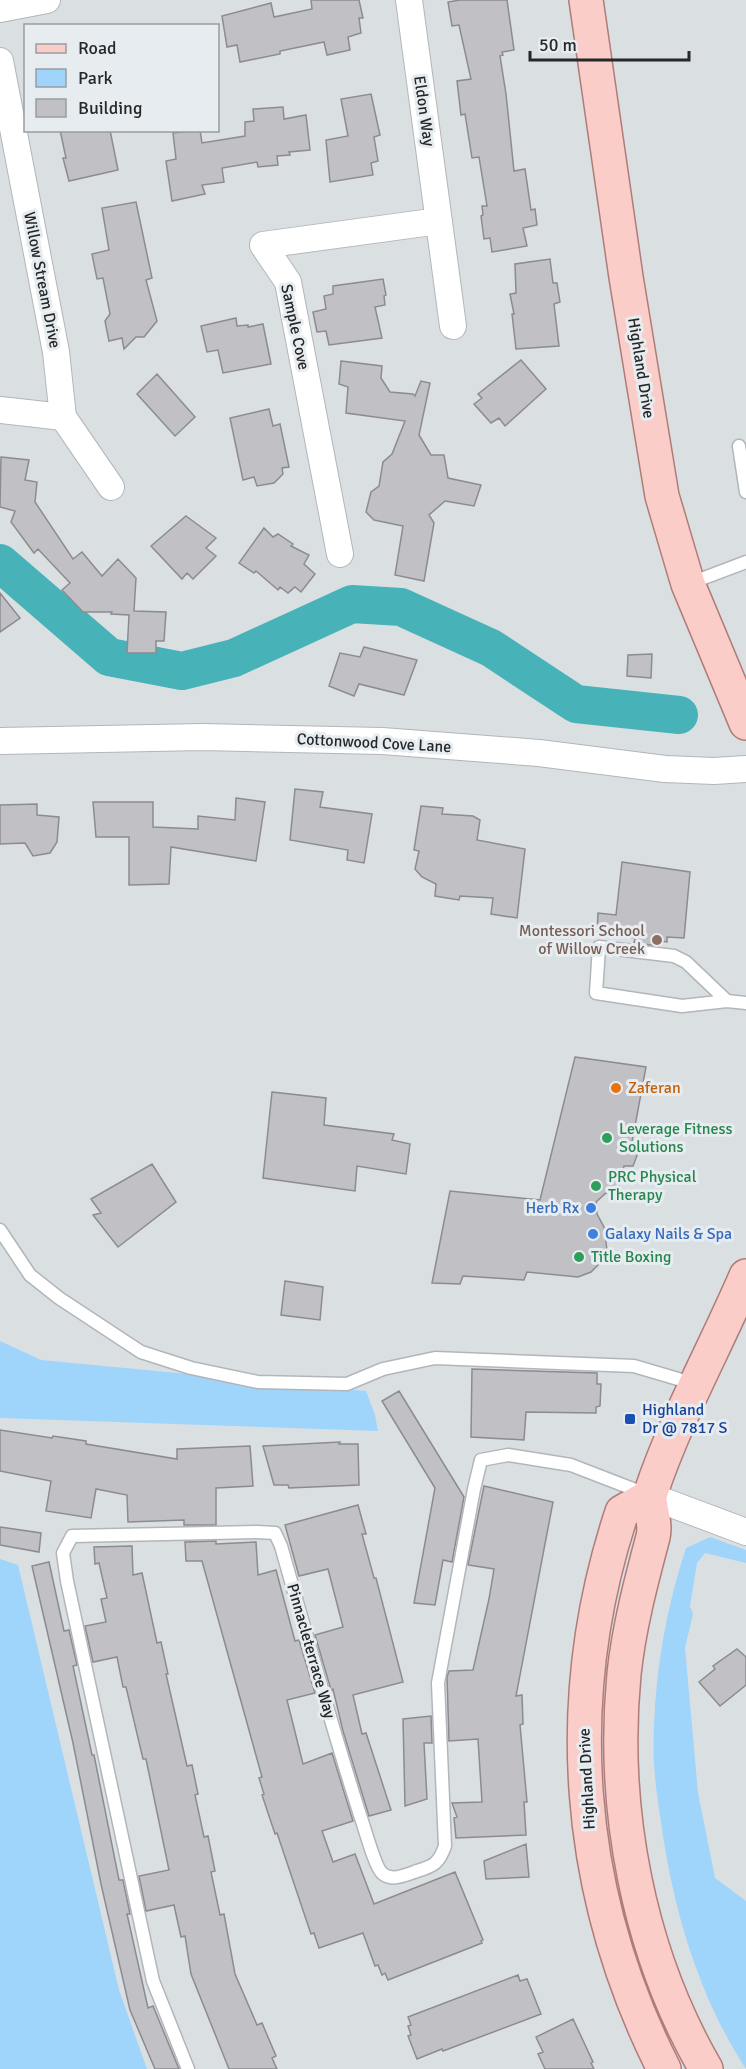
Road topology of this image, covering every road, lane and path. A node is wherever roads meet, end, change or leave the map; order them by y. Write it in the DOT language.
graph roads {
  1 [pos="47,0"];
  2 [pos="409,0"];
  3 [pos="586,0"];
  4 [pos="0,9"];
  5 [pos="0,61"];
  6 [pos="439,221"];
  7 [pos="453,326"];
  8 [pos="0,410"];
  9 [pos="63,417"];
  10 [pos="739,446"];
  11 [pos="111,487"];
  12 [pos="746,492"];
  13 [pos="340,554"];
  14 [pos="746,562"];
  15 [pos="688,584"];
  16 [pos="746,723"];
  17 [pos="0,741"];
  18 [pos="746,769"];
  19 [pos="727,1001"];
  20 [pos="746,1003"];
  21 [pos="0,1230"];
  22 [pos="746,1276"];
  23 [pos="697,1384"];
  24 [pos="650,1496"];
  25 [pos="746,1532"];
  26 [pos="188,2069"];
  27 [pos="664,2069"];
  28 [pos="706,2069"];
  1 -- 4 [label="street"];
  2 -- 6 [label="street, Eldon Way"];
  3 -- 15 [label="main road, Highland Drive"];
  5 -- 9 [label="street, Willow Stream Drive"];
  6 -- 7 [label="street, Eldon Way"];
  6 -- 13 [label="street, Sample Cove"];
  8 -- 9 [label="street"];
  9 -- 11 [label="street, Willow Stream Drive"];
  10 -- 12 [label="lane"];
  14 -- 15 [label="lane"];
  15 -- 16 [label="main road, Highland Drive"];
  17 -- 18 [label="street, Cottonwood Cove Lane"];
  19 -- 19 [label="lane"];
  19 -- 20 [label="lane"];
  21 -- 23 [label="lane"];
  22 -- 23 [label="main road"];
  23 -- 24 [label="main road"];
  24 -- 25 [label="street"];
  24 -- 26 [label="lane, Pinnacleterrace Way"];
  24 -- 27 [label="main road, Highland Drive"];
  24 -- 28 [label="main road"];
}
